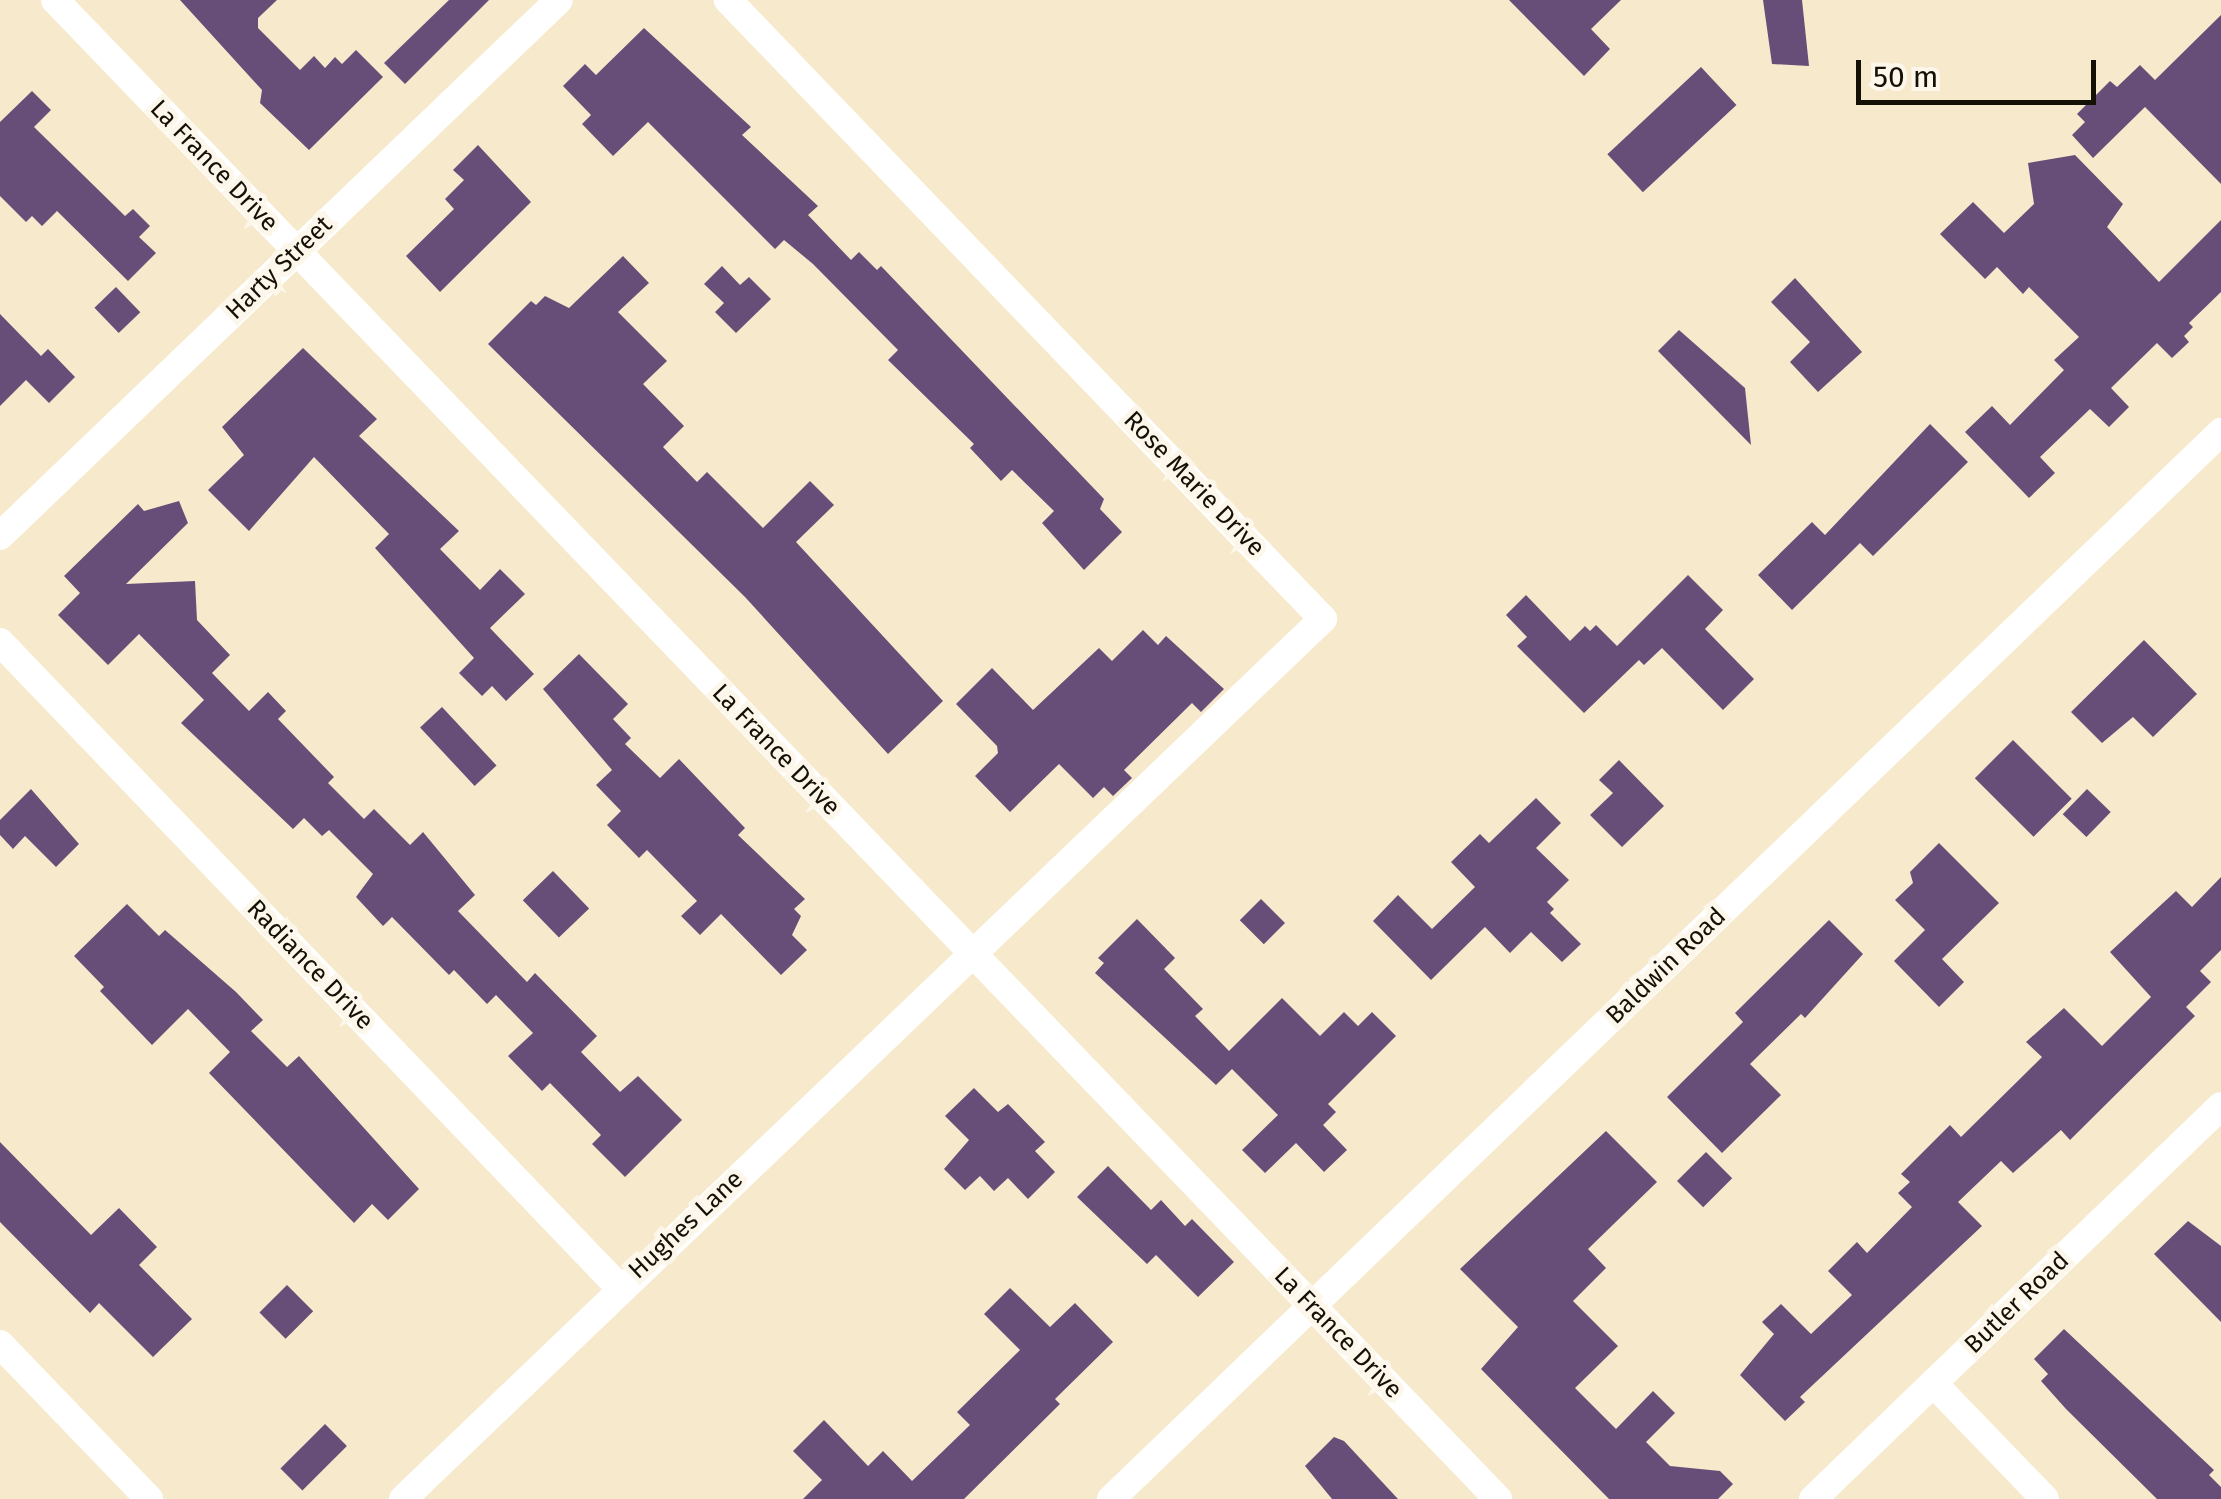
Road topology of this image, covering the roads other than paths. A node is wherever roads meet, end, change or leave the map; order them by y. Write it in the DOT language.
graph roads {
  1 [pos="55,0"];
  2 [pos="559,0"];
  3 [pos="728,0"];
  4 [pos="296,252"];
  5 [pos="2221,432"];
  6 [pos="0,536"];
  7 [pos="0,642"];
  8 [pos="972,955"];
  9 [pos="2217,1118"];
  10 [pos="619,1288"];
  11 [pos="1312,1306"];
  12 [pos="0,1344"];
  13 [pos="1933,1383"];
  14 [pos="150,1499"];
  15 [pos="403,1499"];
  16 [pos="1110,1499"];
  17 [pos="1498,1499"];
  18 [pos="1813,1499"];
  19 [pos="2044,1499"];
  1 -- 4 [label="street, La France Drive"];
  2 -- 4 [label="street, Harty Street"];
  3 -- 8 [label="street, Rose Marie Drive"];
  4 -- 6 [label="street, Harty Street"];
  4 -- 8 [label="street, La France Drive"];
  5 -- 11 [label="street, Baldwin Road"];
  7 -- 10 [label="street, Radiance Drive"];
  8 -- 10 [label="street, Hughes Lane"];
  8 -- 11 [label="street, La France Drive"];
  9 -- 13 [label="street, Butler Road"];
  10 -- 15 [label="street, Hughes Lane"];
  11 -- 16 [label="street, Baldwin Road"];
  11 -- 17 [label="street, La France Drive"];
  12 -- 14 [label="street"];
  13 -- 18 [label="street, Butler Road"];
  13 -- 19 [label="street"];
}
